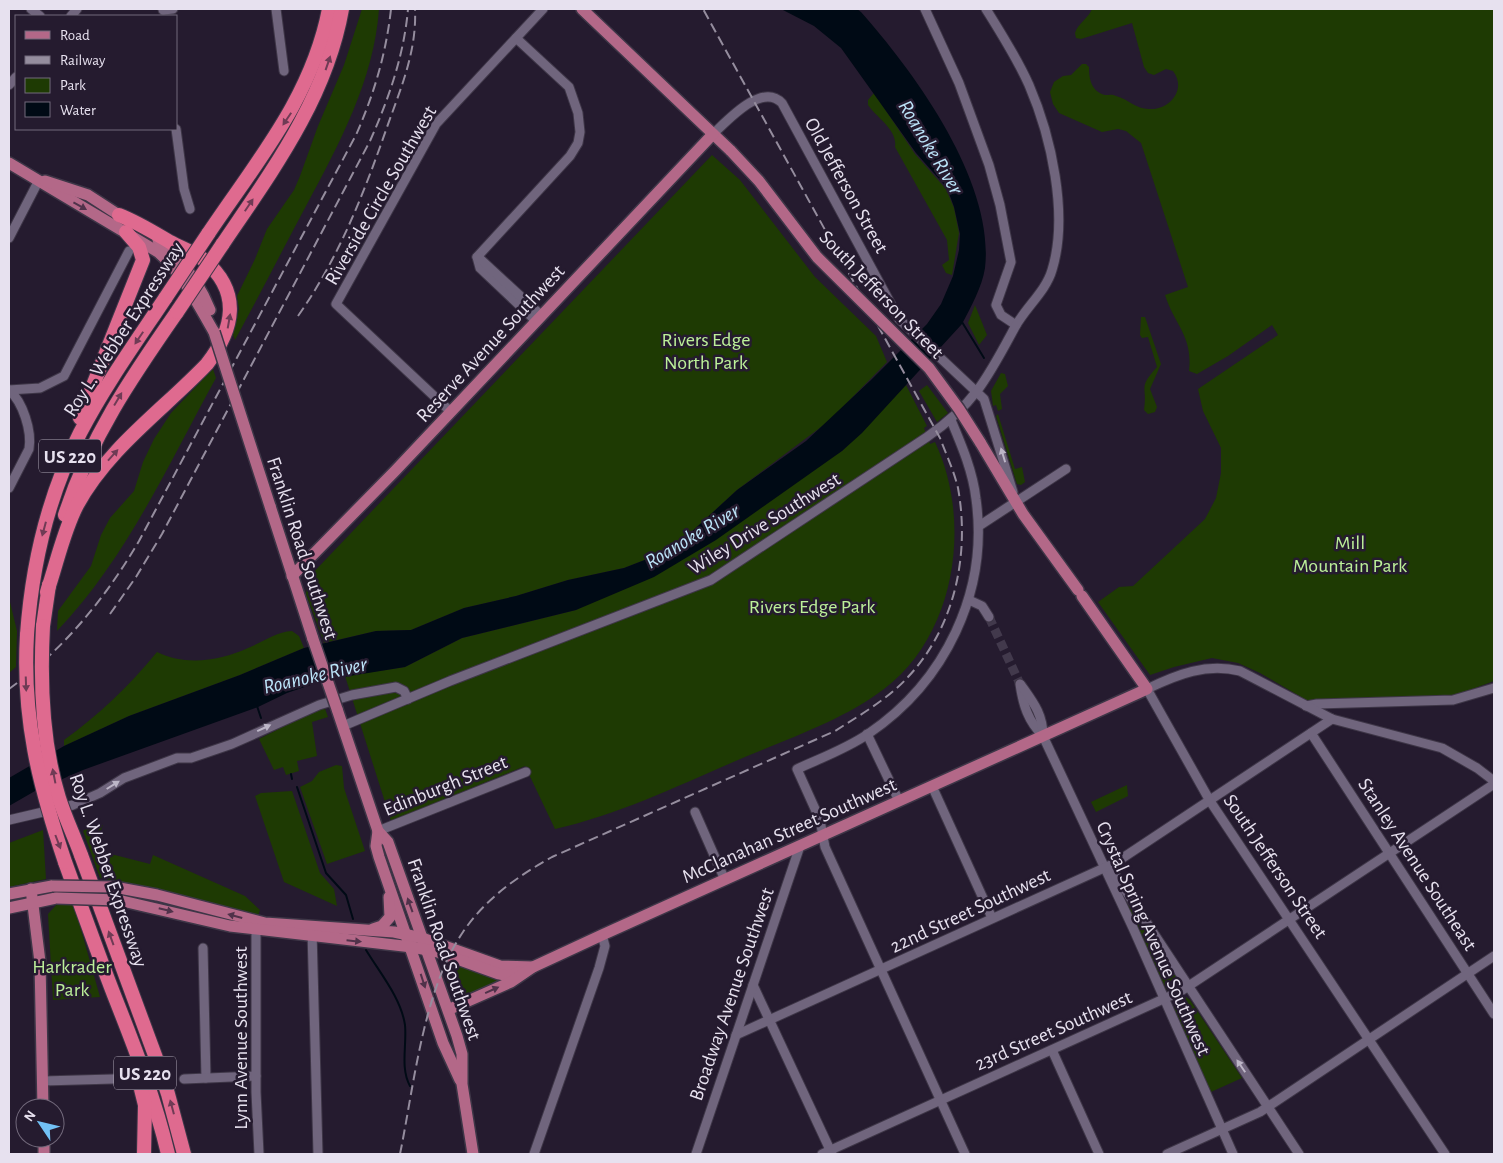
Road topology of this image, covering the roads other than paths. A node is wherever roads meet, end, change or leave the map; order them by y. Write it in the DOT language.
graph roads {
  1 [pos="276,9"];
  2 [pos="329,9"];
  3 [pos="342,9"];
  4 [pos="542,9"];
  5 [pos="582,9"];
  6 [pos="925,9"];
  7 [pos="986,9"];
  8 [pos="516,38"];
  9 [pos="284,70"];
  10 [pos="177,133"];
  11 [pos="714,134"];
  12 [pos="9,163"];
  13 [pos="39,180"];
  14 [pos="190,208"];
  15 [pos="119,215"];
  16 [pos="126,232"];
  17 [pos="9,238"];
  18 [pos="129,251"];
  19 [pos="539,318"];
  20 [pos="1016,324"];
  21 [pos="214,332"];
  22 [pos="9,390"];
  23 [pos="977,393"];
  24 [pos="451,412"];
  25 [pos="951,420"];
  26 [pos="1066,470"];
  27 [pos="9,488"];
  28 [pos="1016,502"];
  29 [pos="50,506"];
  30 [pos="979,526"];
  31 [pos="292,576"];
  32 [pos="48,592"];
  33 [pos="968,600"];
  34 [pos="989,617"];
  35 [pos="1494,688"];
  36 [pos="1147,689"];
  37 [pos="408,698"];
  38 [pos="1306,706"];
  39 [pos="1332,719"];
  40 [pos="343,726"];
  41 [pos="1311,733"];
  42 [pos="868,734"];
  43 [pos="1043,736"];
  44 [pos="526,772"];
  45 [pos="1494,783"];
  46 [pos="932,786"];
  47 [pos="899,801"];
  48 [pos="1210,801"];
  49 [pos="695,812"];
  50 [pos="9,820"];
  51 [pos="378,832"];
  52 [pos="822,835"];
  53 [pos="800,846"];
  54 [pos="1390,853"];
  55 [pos="379,857"];
  56 [pos="1104,868"];
  57 [pos="725,880"];
  58 [pos="31,889"];
  59 [pos="9,894"];
  60 [pos="33,902"];
  61 [pos="9,908"];
  62 [pos="992,918"];
  63 [pos="1289,920"];
  64 [pos="258,926"];
  65 [pos="312,930"];
  66 [pos="370,930"];
  67 [pos="408,935"];
  68 [pos="602,935"];
  69 [pos="422,938"];
  70 [pos="412,947"];
  71 [pos="203,948"];
  72 [pos="428,950"];
  73 [pos="1494,956"];
  74 [pos="533,967"];
  75 [pos="881,970"];
  76 [pos="1468,974"];
  77 [pos="753,986"];
  78 [pos="1187,987"];
  79 [pos="114,995"];
  80 [pos="1165,1000"];
  81 [pos="450,1010"];
  82 [pos="1494,1014"];
  83 [pos="770,1020"];
  84 [pos="736,1035"];
  85 [pos="1368,1039"];
  86 [pos="1052,1050"];
  87 [pos="256,1076"];
  88 [pos="206,1078"];
  89 [pos="113,1079"];
  90 [pos="184,1079"];
  91 [pos="43,1081"];
  92 [pos="462,1084"];
  93 [pos="43,1098"];
  94 [pos="940,1100"];
  95 [pos="1268,1106"];
  96 [pos="1222,1129"];
  97 [pos="828,1153"];
  98 [pos="144,1154"];
  99 [pos="168,1154"];
  100 [pos="184,1154"];
  101 [pos="259,1154"];
  102 [pos="318,1154"];
  103 [pos="473,1154"];
  104 [pos="534,1154"];
  105 [pos="697,1154"];
  106 [pos="965,1154"];
  107 [pos="1099,1154"];
  108 [pos="1166,1154"];
  109 [pos="1233,1154"];
  110 [pos="1299,1154"];
  111 [pos="1445,1154"];
  1 -- 9 [label="street"];
  2 -- 29 [label="highway, Roy L. Webber Expressway / US 220, one-way, bridge"];
  32 -- 3 [label="highway, Roy L. Webber Expressway / US 220, one-way, bridge"];
  4 -- 8 [label="street, Riverside Circle Southwest"];
  5 -- 11 [label="main road, South Jefferson Street"];
  6 -- 20 [label="street"];
  7 -- 20 [label="street, Wiley Drive Southwest"];
  8 -- 19 [label="street"];
  8 -- 24 [label="street, Riverside Circle Southwest"];
  10 -- 14 [label="street"];
  11 -- 19 [label="main road, Reserve Avenue Southwest"];
  11 -- 23 [label="street, Old Jefferson Street"];
  11 -- 28 [label="main road, South Jefferson Street, bridge"];
  12 -- 13 [label="main road, Franklin Road Southwest"];
  13 -- 15 [label="main road, Franklin Road Southwest"];
  13 -- 16 [label="main road, Franklin Road Southwest, one-way"];
  13 -- 17 [label="street"];
  15 -- 21 [label="main road, Franklin Road Southwest"];
  32 -- 15 [label="highway, one-way"];
  16 -- 21 [label="main road, Franklin Road Southwest"];
  16 -- 29 [label="highway"];
  18 -- 22 [label="street"];
  19 -- 24 [label="main road, Reserve Avenue Southwest"];
  20 -- 23 [label="street, Wiley Drive Southwest"];
  21 -- 31 [label="main road, Franklin Road Southwest, bridge"];
  22 -- 27 [label="street"];
  23 -- 25 [label="street, Wiley Drive Southwest"];
  28 -- 23 [label="street, Old Jefferson Street, one-way"];
  24 -- 31 [label="main road, Reserve Avenue Southwest"];
  25 -- 30 [label="street"];
  25 -- 37 [label="street, Wiley Drive Southwest"];
  26 -- 28 [label="street"];
  28 -- 30 [label="street"];
  28 -- 36 [label="main road, South Jefferson Street"];
  29 -- 79 [label="highway, Roy L. Webber Expressway / US 220, one-way, bridge"];
  30 -- 33 [label="street"];
  31 -- 40 [label="main road, Franklin Road Southwest, bridge"];
  100 -- 32 [label="highway, Roy L. Webber Expressway / US 220, one-way, bridge"];
  33 -- 34 [label="street"];
  33 -- 42 [label="street"];
  35 -- 38 [label="street"];
  36 -- 38 [label="street"];
  36 -- 43 [label="main road, McClanahan Street Southwest"];
  36 -- 48 [label="street, South Jefferson Street"];
  37 -- 40 [label="street, Wiley Drive Southwest"];
  50 -- 37 [label="street, one-way"];
  38 -- 39 [label="street"];
  39 -- 41 [label="street, 22nd Street Southwest"];
  39 -- 45 [label="street"];
  40 -- 51 [label="main road, Franklin Road Southwest"];
  41 -- 48 [label="street, 22nd Street Southwest"];
  41 -- 54 [label="street, Stanley Avenue Southeast"];
  42 -- 47 [label="street"];
  42 -- 52 [label="street"];
  43 -- 43 [label="street"];
  43 -- 46 [label="main road, McClanahan Street Southwest"];
  43 -- 56 [label="street, Crystal Spring Avenue Southwest"];
  44 -- 51 [label="street, Edinburgh Street"];
  45 -- 54 [label="street, 23rd Street Southwest"];
  46 -- 47 [label="main road, McClanahan Street Southwest"];
  46 -- 62 [label="street"];
  47 -- 52 [label="main road, McClanahan Street Southwest"];
  48 -- 56 [label="street, 22nd Street Southwest"];
  48 -- 63 [label="street, South Jefferson Street"];
  49 -- 57 [label="street"];
  51 -- 55 [label="main road, Franklin Road Southwest"];
  69 -- 51 [label="main road, Franklin Road Southwest, one-way"];
  52 -- 53 [label="main road, McClanahan Street Southwest"];
  52 -- 75 [label="street"];
  53 -- 57 [label="main road, McClanahan Street Southwest"];
  53 -- 77 [label="street, Broadway Avenue Southwest"];
  54 -- 63 [label="street, 23rd Street Southwest"];
  54 -- 76 [label="street, Stanley Avenue Southeast"];
  55 -- 66 [label="main road"];
  55 -- 67 [label="main road, Franklin Road Southwest"];
  56 -- 62 [label="street, 22nd Street Southwest"];
  56 -- 78 [label="street"];
  56 -- 80 [label="street, Crystal Spring Avenue Southwest"];
  57 -- 68 [label="main road, McClanahan Street Southwest"];
  58 -- 59 [label="main road"];
  58 -- 60 [label="main road"];
  64 -- 58 [label="main road, one-way, bridge"];
  60 -- 61 [label="main road"];
  60 -- 64 [label="main road, one-way, bridge"];
  60 -- 91 [label="main road"];
  62 -- 75 [label="street, 22nd Street Southwest"];
  63 -- 78 [label="street, 23rd Street Southwest"];
  63 -- 85 [label="street, South Jefferson Street"];
  64 -- 65 [label="main road"];
  64 -- 87 [label="street, Lynn Avenue Southwest"];
  65 -- 66 [label="main road"];
  65 -- 70 [label="main road, one-way"];
  65 -- 102 [label="street"];
  66 -- 67 [label="main road"];
  67 -- 69 [label="main road"];
  67 -- 70 [label="main road, Franklin Road Southwest"];
  68 -- 74 [label="main road, McClanahan Street Southwest"];
  68 -- 104 [label="street"];
  69 -- 72 [label="main road, Franklin Road Southwest"];
  69 -- 74 [label="main road"];
  70 -- 72 [label="main road"];
  70 -- 92 [label="main road, Franklin Road Southwest, one-way"];
  71 -- 88 [label="street"];
  72 -- 74 [label="main road"];
  72 -- 81 [label="main road, Franklin Road Southwest"];
  73 -- 76 [label="street"];
  81 -- 74 [label="main road, McClanahan Street Southwest, one-way"];
  75 -- 83 [label="street, 22nd Street Southwest"];
  75 -- 94 [label="street"];
  76 -- 82 [label="street, Stanley Avenue Southeast"];
  76 -- 85 [label="street"];
  77 -- 83 [label="street"];
  77 -- 84 [label="street, Broadway Avenue Southwest"];
  78 -- 80 [label="street, 23rd Street Southwest"];
  95 -- 78 [label="street, one-way"];
  79 -- 98 [label="highway"];
  79 -- 99 [label="highway, Roy L. Webber Expressway / US 220"];
  80 -- 86 [label="street, 23rd Street Southwest"];
  80 -- 96 [label="street, Crystal Spring Avenue Southwest"];
  81 -- 92 [label="main road, Franklin Road Southwest"];
  83 -- 84 [label="street, 22nd Street Southwest"];
  83 -- 97 [label="street"];
  84 -- 105 [label="street, Broadway Avenue Southwest"];
  85 -- 95 [label="street"];
  85 -- 111 [label="street, South Jefferson Street"];
  86 -- 94 [label="street, 23rd Street Southwest"];
  86 -- 107 [label="street"];
  87 -- 88 [label="street"];
  87 -- 101 [label="street, Lynn Avenue Southwest"];
  88 -- 90 [label="street"];
  89 -- 91 [label="street"];
  91 -- 93 [label="main road"];
  92 -- 103 [label="main road, Franklin Road Southwest"];
  94 -- 97 [label="street, 23rd Street Southwest"];
  94 -- 106 [label="street"];
  95 -- 96 [label="street"];
  95 -- 110 [label="street"];
  96 -- 108 [label="street"];
  96 -- 109 [label="street, Crystal Spring Avenue Southwest"];
}
